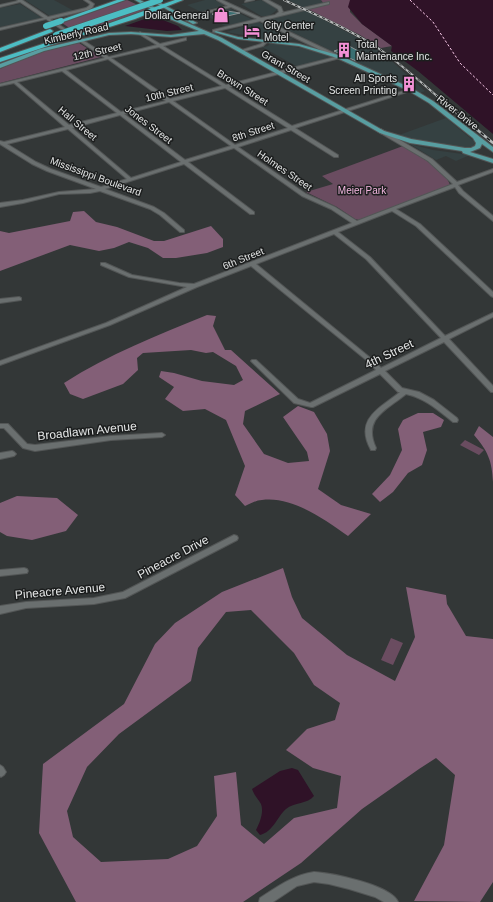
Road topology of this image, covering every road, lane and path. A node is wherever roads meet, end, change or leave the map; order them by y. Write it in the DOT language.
graph roads {
  1 [pos="86,0"];
  2 [pos="122,0"];
  3 [pos="152,0"];
  4 [pos="160,0"];
  5 [pos="180,0"];
  6 [pos="220,0"];
  7 [pos="252,0"];
  8 [pos="265,0"];
  9 [pos="20,1"];
  10 [pos="134,1"];
  11 [pos="246,1"];
  12 [pos="328,3"];
  13 [pos="0,6"];
  14 [pos="164,6"];
  15 [pos="231,6"];
  16 [pos="155,10"];
  17 [pos="281,10"];
  18 [pos="289,13"];
  19 [pos="201,14"];
  20 [pos="275,16"];
  21 [pos="48,18"];
  22 [pos="260,20"];
  23 [pos="0,29"];
  24 [pos="51,31"];
  25 [pos="214,31"];
  26 [pos="206,32"];
  27 [pos="140,34"];
  28 [pos="185,39"];
  29 [pos="81,41"];
  30 [pos="266,41"];
  31 [pos="159,45"];
  32 [pos="0,46"];
  33 [pos="0,50"];
  34 [pos="241,51"];
  35 [pos="0,55"];
  36 [pos="339,57"];
  37 [pos="108,58"];
  38 [pos="0,60"];
  39 [pos="0,66"];
  40 [pos="62,69"];
  41 [pos="280,73"];
  42 [pos="14,81"];
  43 [pos="0,85"];
  44 [pos="225,87"];
  45 [pos="410,90"];
  46 [pos="170,101"];
  47 [pos="346,111"];
  48 [pos="121,114"];
  49 [pos="371,125"];
  50 [pos="68,127"];
  51 [pos="291,128"];
  52 [pos="476,138"];
  53 [pos="1,143"];
  54 [pos="235,146"];
  55 [pos="454,149"];
  56 [pos="493,150"];
  57 [pos="336,156"];
  58 [pos="493,161"];
  59 [pos="184,162"];
  60 [pos="493,170"];
  61 [pos="130,179"];
  62 [pos="455,185"];
  63 [pos="100,189"];
  64 [pos="0,205"];
  65 [pos="392,209"];
  66 [pos="252,213"];
  67 [pos="493,219"];
  68 [pos="356,223"];
  69 [pos="182,231"];
  70 [pos="334,231"];
  71 [pos="103,264"];
  72 [pos="252,264"];
  73 [pos="195,286"];
  74 [pos="493,295"];
  75 [pos="20,299"];
  76 [pos="0,301"];
  77 [pos="493,315"];
  78 [pos="444,339"];
  79 [pos="254,361"];
  80 [pos="0,363"];
  81 [pos="381,370"];
  82 [pos="493,390"];
  83 [pos="404,392"];
  84 [pos="455,420"];
  85 [pos="0,426"];
  86 [pos="162,435"];
  87 [pos="373,448"];
  88 [pos="12,454"];
  89 [pos="0,456"];
  90 [pos="234,538"];
  91 [pos="24,571"];
  92 [pos="0,573"];
  93 [pos="123,596"];
  94 [pos="0,610"];
  95 [pos="264,902"];
  96 [pos="393,902"];
  1 -- 21 [label="street"];
  2 -- 24 [label="highway, bridge"];
  3 -- 14 [label="main road"];
  4 -- 24 [label="highway, bridge"];
  5 -- 14 [label="highway"];
  6 -- 15 [label="street"];
  7 -- 11 [label="street"];
  8 -- 17 [label="street"];
  9 -- 13 [label="street"];
  9 -- 21 [label="street"];
  10 -- 16 [label="main road, Grant Street"];
  10 -- 24 [label="highway"];
  12 -- 18 [label="street"];
  14 -- 16 [label="highway"];
  14 -- 25 [label="main road"];
  15 -- 19 [label="street"];
  15 -- 22 [label="street"];
  16 -- 26 [label="main road, Grant Street"];
  16 -- 38 [label="highway"];
  17 -- 18 [label="street"];
  17 -- 20 [label="street"];
  18 -- 20 [label="street"];
  20 -- 22 [label="street"];
  21 -- 23 [label="street"];
  21 -- 29 [label="street"];
  22 -- 25 [label="street"];
  22 -- 36 [label="street"];
  24 -- 32 [label="highway"];
  24 -- 33 [label="highway"];
  24 -- 35 [label="highway"];
  25 -- 26 [label="main road"];
  25 -- 30 [label="main road, River Drive"];
  26 -- 27 [label="main road, Kimberly Road"];
  26 -- 34 [label="main road, Grant Street"];
  27 -- 29 [label="main road, Kimberly Road"];
  27 -- 31 [label="street, Brown Street"];
  28 -- 31 [label="street, 12th Street"];
  29 -- 37 [label="street"];
  29 -- 39 [label="main road, Kimberly Road"];
  30 -- 34 [label="street"];
  30 -- 36 [label="main road, River Drive"];
  31 -- 37 [label="street, 12th Street"];
  31 -- 44 [label="street, Brown Street"];
  34 -- 41 [label="main road, Grant Street"];
  36 -- 41 [label="street, 10th Street"];
  36 -- 45 [label="main road, River Drive"];
  37 -- 40 [label="street, 12th Street"];
  37 -- 46 [label="street, Holmes Street"];
  40 -- 42 [label="street, 12th Street"];
  40 -- 48 [label="street, Jones Street"];
  41 -- 44 [label="street, 10th Street"];
  41 -- 47 [label="main road, Grant Street"];
  42 -- 43 [label="street"];
  42 -- 50 [label="street, Hall Street"];
  44 -- 46 [label="street, 10th Street"];
  44 -- 51 [label="street, Brown Street"];
  45 -- 47 [label="street, 8th Street"];
  45 -- 52 [label="main road, River Drive"];
  46 -- 48 [label="street, 10th Street"];
  46 -- 54 [label="street, Holmes Street"];
  47 -- 49 [label="main road, Grant Street"];
  47 -- 51 [label="street, 8th Street"];
  48 -- 50 [label="street, 10th Street"];
  48 -- 59 [label="street, Jones Street"];
  49 -- 55 [label="main road"];
  49 -- 62 [label="street, Grant Street"];
  50 -- 53 [label="street, 10th Street"];
  50 -- 61 [label="street, Hall Street"];
  51 -- 54 [label="street, 8th Street"];
  51 -- 57 [label="street, Brown Street"];
  52 -- 55 [label="main road"];
  52 -- 56 [label="main road, River Drive"];
  53 -- 63 [label="street, Mississippi Boulevard"];
  54 -- 59 [label="street, 8th Street"];
  54 -- 68 [label="street, Holmes Street"];
  55 -- 58 [label="main road"];
  59 -- 61 [label="street, 8th Street"];
  59 -- 66 [label="street, Jones Street"];
  60 -- 62 [label="street, 6th Street"];
  61 -- 63 [label="street, 8th Street"];
  62 -- 65 [label="street, 6th Street"];
  62 -- 67 [label="street, Grant Street"];
  63 -- 64 [label="street, 8th Street"];
  63 -- 69 [label="street, Mississippi Boulevard"];
  65 -- 68 [label="street, 6th Street"];
  65 -- 74 [label="street"];
  68 -- 70 [label="street, 6th Street"];
  70 -- 72 [label="street, 6th Street"];
  70 -- 78 [label="street"];
  71 -- 73 [label="street"];
  72 -- 73 [label="street, 6th Street"];
  72 -- 81 [label="street"];
  73 -- 80 [label="street, 6th Street"];
  75 -- 76 [label="street"];
  77 -- 78 [label="street, 4th Street"];
  78 -- 81 [label="street, 4th Street"];
  78 -- 82 [label="street"];
  79 -- 81 [label="street, 4th Street"];
  81 -- 83 [label="street"];
  83 -- 84 [label="street"];
  83 -- 87 [label="street"];
  85 -- 86 [label="street, Broadlawn Avenue"];
  88 -- 89 [label="street"];
  90 -- 93 [label="street, Pineacre Drive"];
  91 -- 92 [label="street"];
  93 -- 94 [label="street, Pineacre Avenue"];
  95 -- 96 [label="street"];
}
